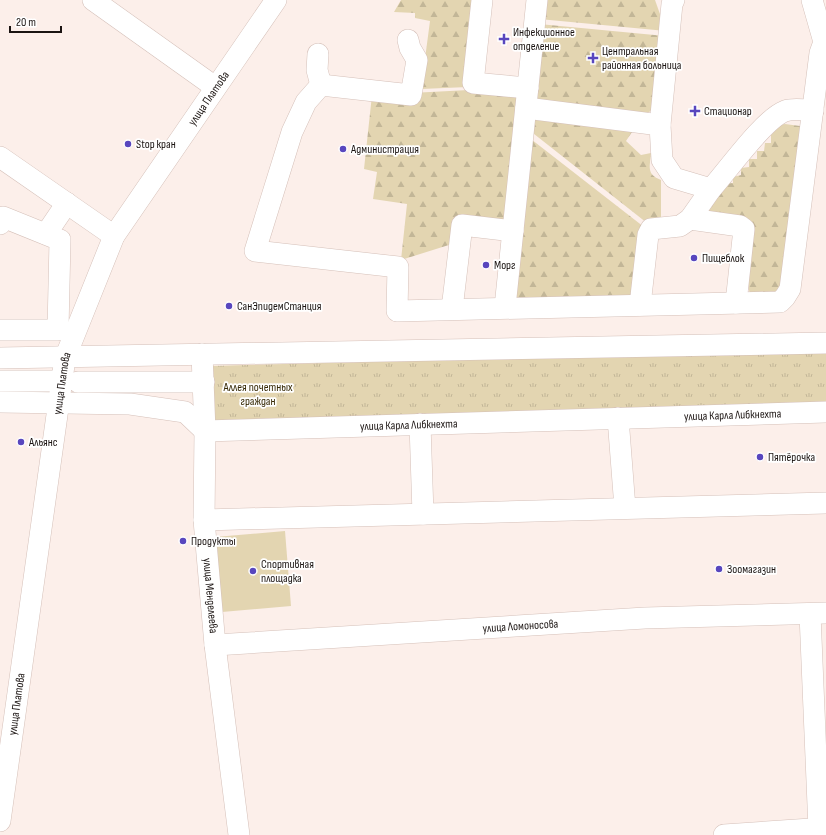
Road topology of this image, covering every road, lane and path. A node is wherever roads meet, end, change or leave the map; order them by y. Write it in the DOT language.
graph roads {
  1 [pos="93,0"];
  2 [pos="276,0"];
  3 [pos="482,0"];
  4 [pos="537,0"];
  5 [pos="674,0"];
  6 [pos="812,0"];
  7 [pos="408,40"];
  8 [pos="823,53"];
  9 [pos="318,54"];
  10 [pos="321,85"];
  11 [pos="215,87"];
  12 [pos="527,98"];
  13 [pos="813,111"];
  14 [pos="660,125"];
  15 [pos="0,157"];
  16 [pos="711,189"];
  17 [pos="67,203"];
  18 [pos="690,219"];
  19 [pos="0,224"];
  20 [pos="513,231"];
  21 [pos="46,234"];
  22 [pos="114,236"];
  23 [pos="736,303"];
  24 [pos="640,305"];
  25 [pos="505,308"];
  26 [pos="452,309"];
  27 [pos="0,330"];
  28 [pos="826,343"];
  29 [pos="202,354"];
  30 [pos="76,357"];
  31 [pos="0,358"];
  32 [pos="0,381"];
  33 [pos="70,382"];
  34 [pos="204,382"];
  35 [pos="0,402"];
  36 [pos="67,403"];
  37 [pos="826,412"];
  38 [pos="618,418"];
  39 [pos="420,424"];
  40 [pos="205,431"];
  41 [pos="826,503"];
  42 [pos="625,508"];
  43 [pos="423,514"];
  44 [pos="204,520"];
  45 [pos="818,613"];
  46 [pos="215,645"];
  47 [pos="0,821"];
  48 [pos="822,828"];
  49 [pos="239,835"];
  50 [pos="724,835"];
  1 -- 11 [label="street"];
  2 -- 11 [label="street, улица Платова"];
  3 -- 12 [label="street"];
  4 -- 12 [label="street"];
  5 -- 14 [label="street"];
  6 -- 8 [label="street"];
  7 -- 10 [label="street"];
  8 -- 13 [label="street"];
  9 -- 10 [label="street"];
  10 -- 26 [label="street"];
  11 -- 22 [label="street, улица Платова"];
  12 -- 14 [label="street"];
  12 -- 20 [label="street"];
  13 -- 16 [label="street"];
  13 -- 23 [label="street"];
  14 -- 16 [label="street"];
  15 -- 17 [label="street"];
  16 -- 18 [label="street"];
  17 -- 21 [label="street"];
  17 -- 22 [label="street"];
  18 -- 23 [label="street"];
  18 -- 24 [label="street"];
  19 -- 21 [label="street"];
  20 -- 25 [label="street"];
  20 -- 26 [label="street"];
  21 -- 27 [label="street"];
  22 -- 30 [label="street, улица Платова"];
  23 -- 24 [label="street"];
  24 -- 25 [label="street"];
  25 -- 26 [label="street"];
  28 -- 29 [label="street"];
  29 -- 30 [label="street"];
  29 -- 34 [label="street, улица Менделеева"];
  30 -- 31 [label="street"];
  30 -- 33 [label="street, улица Платова"];
  32 -- 33 [label="street"];
  33 -- 34 [label="street"];
  33 -- 36 [label="street, улица Платова"];
  34 -- 40 [label="street, улица Менделеева"];
  35 -- 36 [label="street"];
  36 -- 40 [label="street"];
  36 -- 47 [label="street, улица Платова"];
  37 -- 38 [label="street, улица Карла Либкнехта"];
  38 -- 39 [label="street, улица Карла Либкнехта"];
  38 -- 42 [label="street"];
  39 -- 40 [label="street, улица Карла Либкнехта"];
  39 -- 43 [label="street"];
  40 -- 44 [label="street, улица Менделеева"];
  41 -- 42 [label="street"];
  42 -- 43 [label="street"];
  43 -- 44 [label="street"];
  44 -- 46 [label="street, улица Менделеева"];
  45 -- 46 [label="street, улица Ломоносова"];
  45 -- 48 [label="street"];
  46 -- 49 [label="street, улица Менделеева"];
  48 -- 50 [label="street"];
}
